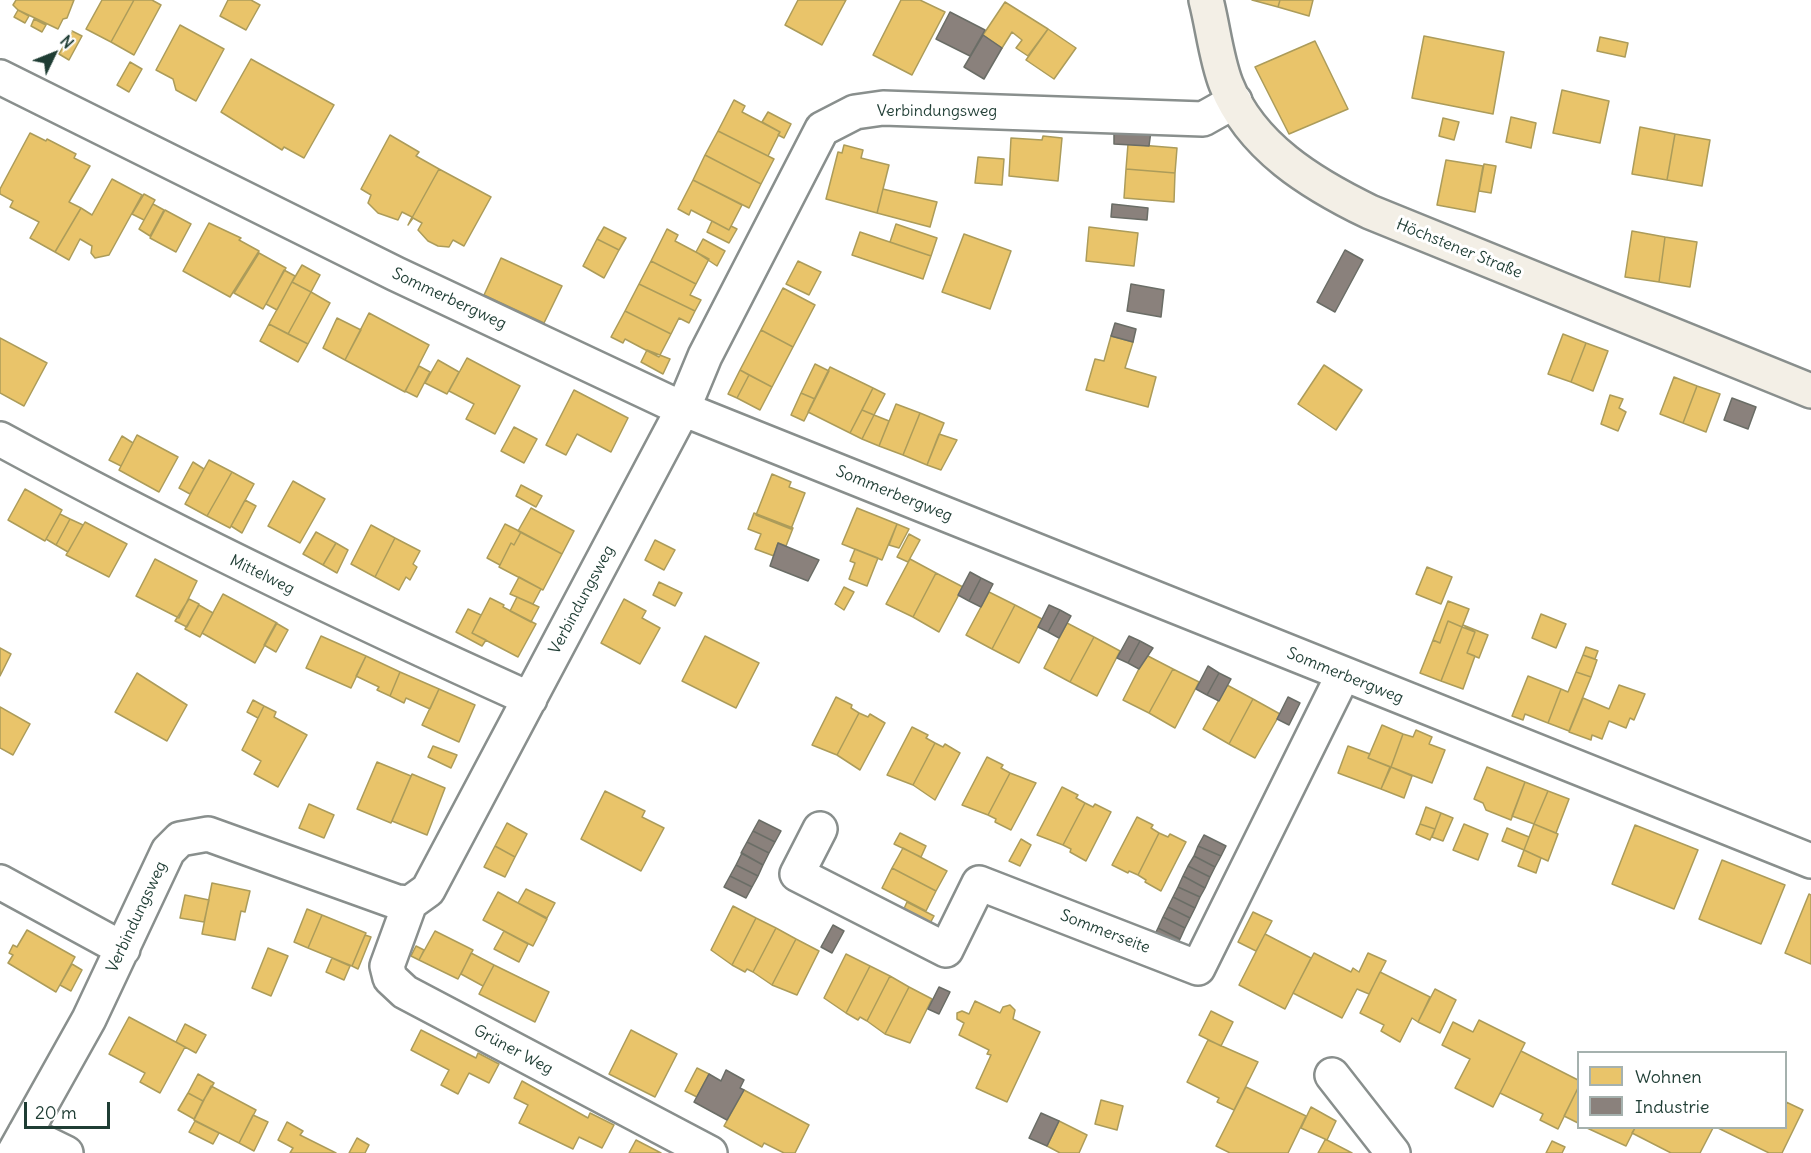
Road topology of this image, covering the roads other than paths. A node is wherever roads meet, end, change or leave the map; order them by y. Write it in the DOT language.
graph roads {
  1 [pos="1206,0"];
  2 [pos="0,77"];
  3 [pos="1235,101"];
  4 [pos="1811,392"];
  5 [pos="684,409"];
  6 [pos="0,439"];
  7 [pos="1343,675"];
  8 [pos="530,699"];
  9 [pos="820,829"];
  10 [pos="1811,861"];
  11 [pos="0,882"];
  12 [pos="410,903"];
  13 [pos="123,949"];
  14 [pos="1332,1075"];
  15 [pos="19,1143"];
  16 [pos="66,1153"];
  17 [pos="710,1153"];
  18 [pos="1394,1153"];
  1 -- 3 [label="main road, Höchstener Straße"];
  2 -- 5 [label="street, Sommerbergweg"];
  3 -- 4 [label="main road, Höchstener Straße"];
  3 -- 5 [label="street, Verbindungsweg"];
  5 -- 7 [label="street, Sommerbergweg"];
  5 -- 8 [label="street, Verbindungsweg"];
  6 -- 8 [label="street, Mittelweg"];
  7 -- 9 [label="street, Sommerseite"];
  7 -- 10 [label="street, Sommerbergweg"];
  8 -- 12 [label="street, Verbindungsweg"];
  11 -- 13 [label="street"];
  12 -- 13 [label="street, Verbindungsweg"];
  12 -- 17 [label="street, Grüner Weg"];
  13 -- 15 [label="street, Verbindungsweg"];
  14 -- 18 [label="street"];
  15 -- 16 [label="street"];
}
